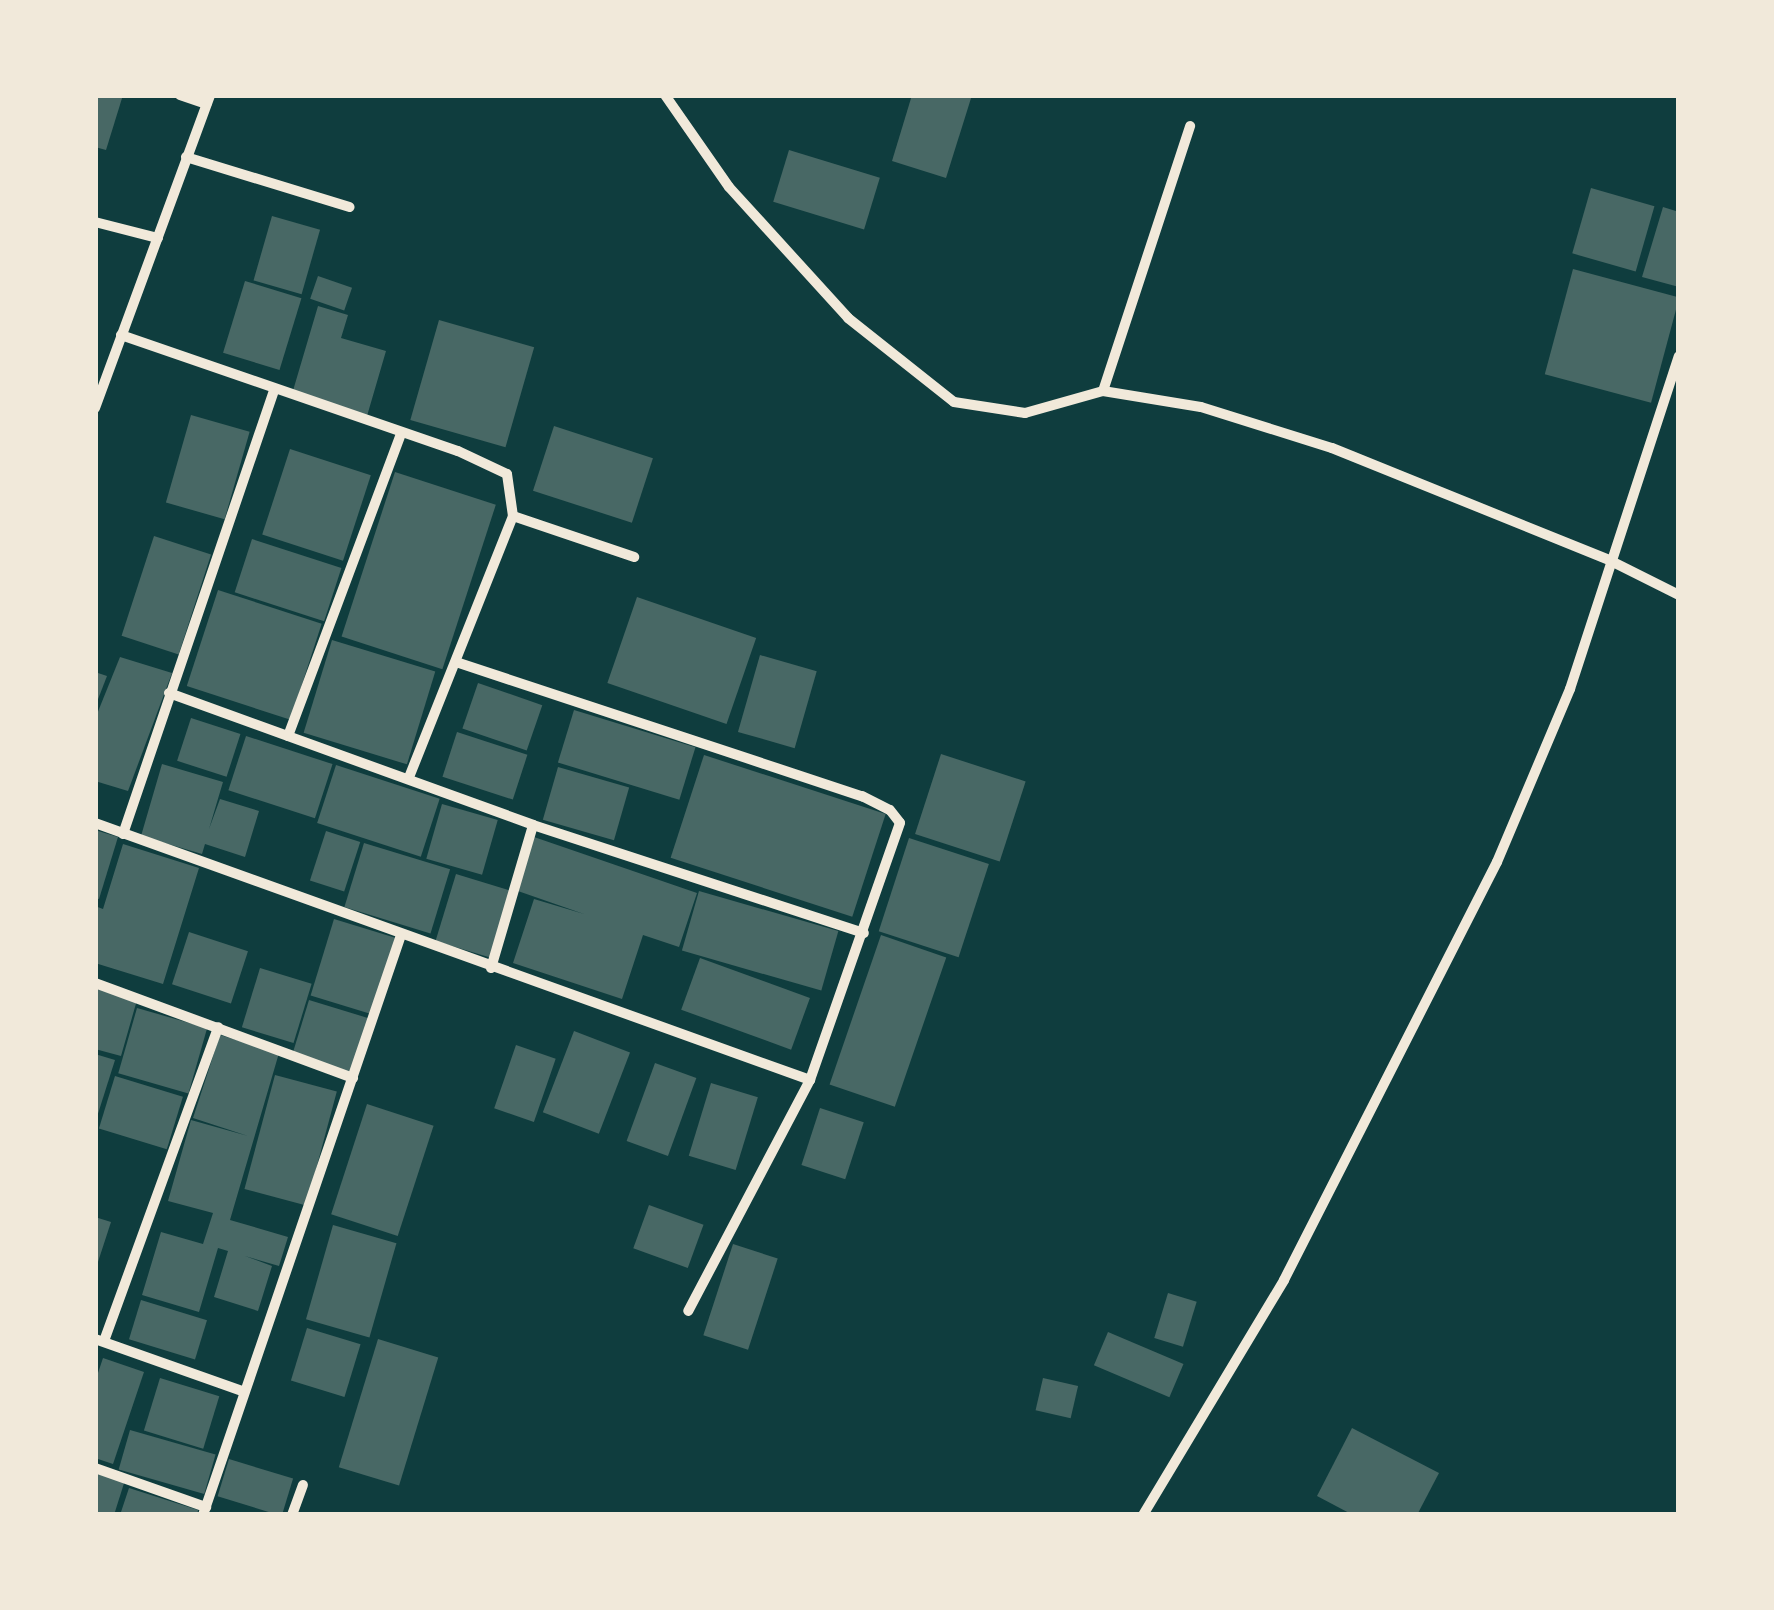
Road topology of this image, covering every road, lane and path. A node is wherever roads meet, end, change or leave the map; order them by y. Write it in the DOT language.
graph roads {
  1 [pos="180,95"];
  2 [pos="665,95"];
  3 [pos="208,99"];
  4 [pos="1190,126"];
  5 [pos="186,157"];
  6 [pos="350,207"];
  7 [pos="95,222"];
  8 [pos="158,238"];
  9 [pos="121,334"];
  10 [pos="1679,356"];
  11 [pos="274,390"];
  12 [pos="1104,392"];
  13 [pos="95,408"];
  14 [pos="401,432"];
  15 [pos="513,516"];
  16 [pos="634,557"];
  17 [pos="1610,561"];
  18 [pos="1679,595"];
  19 [pos="456,662"];
  20 [pos="169,693"];
  21 [pos="288,736"];
  22 [pos="409,778"];
  23 [pos="95,823"];
  24 [pos="532,825"];
  25 [pos="123,834"];
  26 [pos="864,933"];
  27 [pos="401,935"];
  28 [pos="491,968"];
  29 [pos="95,983"];
  30 [pos="218,1027"];
  31 [pos="352,1078"];
  32 [pos="810,1080"];
  33 [pos="688,1312"];
  34 [pos="99,1340"];
  35 [pos="242,1391"];
  36 [pos="95,1468"];
  37 [pos="304,1484"];
  38 [pos="204,1511"];
  39 [pos="292,1515"];
  40 [pos="1143,1515"];
  1 -- 3 [label="street"];
  2 -- 12 [label="street"];
  3 -- 5 [label="street"];
  4 -- 12 [label="street"];
  5 -- 6 [label="street"];
  5 -- 8 [label="street"];
  7 -- 8 [label="street"];
  8 -- 9 [label="street"];
  9 -- 11 [label="street"];
  9 -- 13 [label="street"];
  10 -- 17 [label="street"];
  11 -- 14 [label="street"];
  11 -- 20 [label="street"];
  12 -- 17 [label="street"];
  14 -- 15 [label="street"];
  14 -- 21 [label="street"];
  15 -- 16 [label="street"];
  15 -- 19 [label="street"];
  17 -- 18 [label="street"];
  17 -- 40 [label="street"];
  19 -- 22 [label="street"];
  19 -- 26 [label="street"];
  20 -- 21 [label="street"];
  20 -- 25 [label="street"];
  21 -- 22 [label="street"];
  22 -- 24 [label="street"];
  23 -- 25 [label="street"];
  24 -- 26 [label="street"];
  24 -- 28 [label="street"];
  25 -- 27 [label="street"];
  26 -- 32 [label="street"];
  27 -- 28 [label="street"];
  27 -- 31 [label="street"];
  28 -- 32 [label="street"];
  29 -- 30 [label="street"];
  30 -- 31 [label="street"];
  30 -- 34 [label="street"];
  31 -- 35 [label="street"];
  32 -- 33 [label="street"];
  34 -- 35 [label="street"];
  35 -- 38 [label="street"];
  36 -- 38 [label="street"];
  37 -- 39 [label="street"];
}
